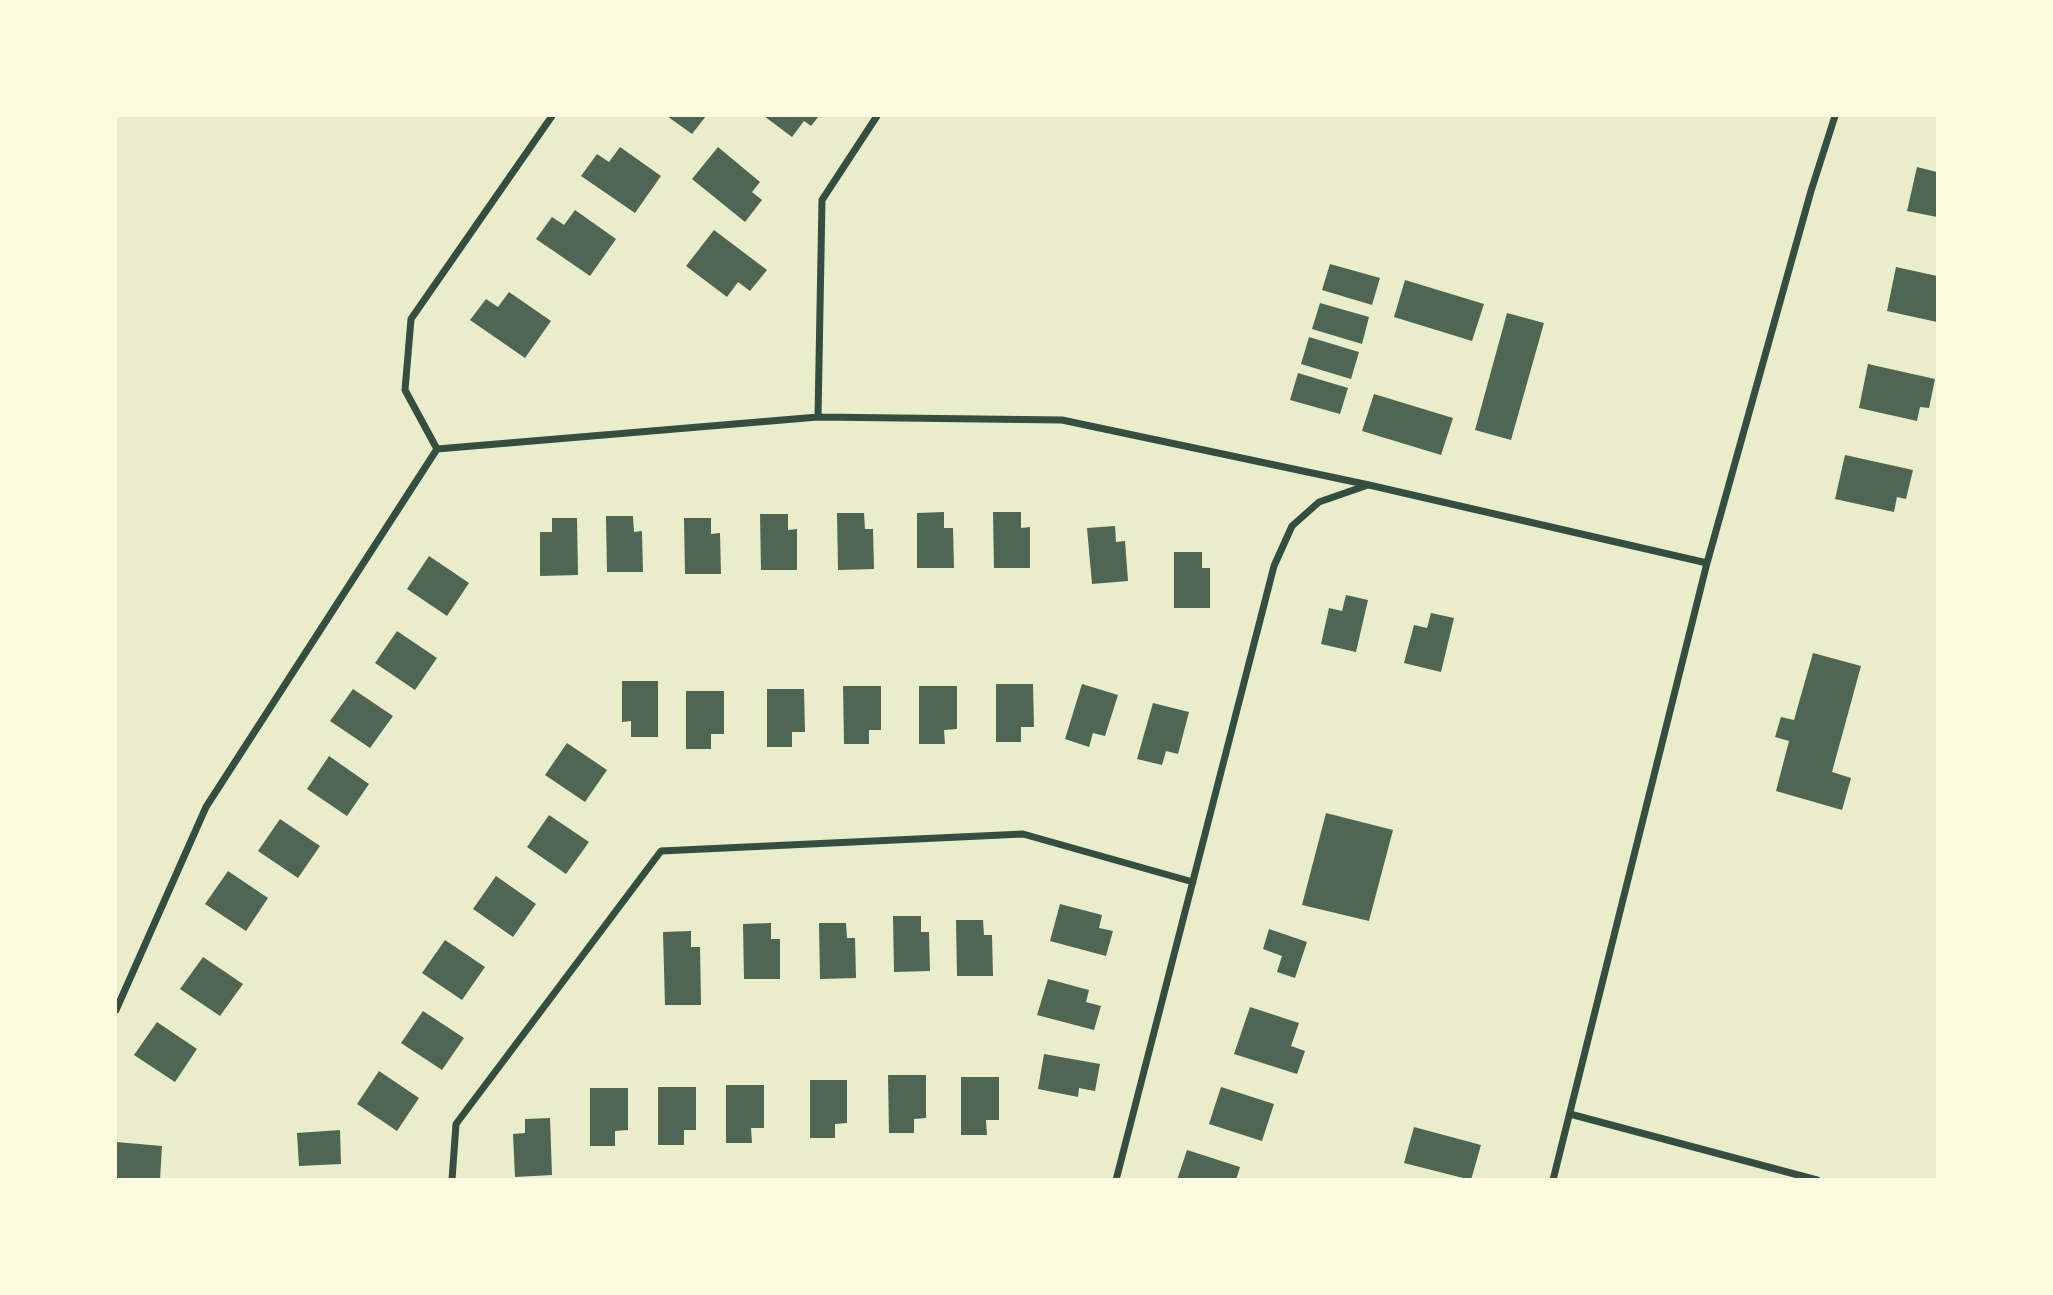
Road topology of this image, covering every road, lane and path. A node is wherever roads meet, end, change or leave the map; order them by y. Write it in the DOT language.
graph roads {
  1 [pos="552,116"];
  2 [pos="877,116"];
  3 [pos="1835,116"];
  4 [pos="818,417"];
  5 [pos="437,449"];
  6 [pos="1369,485"];
  7 [pos="1707,563"];
  8 [pos="1193,881"];
  9 [pos="116,1010"];
  10 [pos="1570,1114"];
  11 [pos="452,1180"];
  12 [pos="1116,1180"];
  13 [pos="1553,1180"];
  14 [pos="1817,1180"];
  1 -- 5 [label="street"];
  2 -- 4 [label="street"];
  3 -- 7 [label="street"];
  4 -- 5 [label="street"];
  4 -- 6 [label="street"];
  5 -- 9 [label="street"];
  6 -- 7 [label="street"];
  6 -- 8 [label="street"];
  7 -- 10 [label="street"];
  8 -- 11 [label="street"];
  8 -- 12 [label="street"];
  10 -- 13 [label="street"];
  10 -- 14 [label="street"];
}
